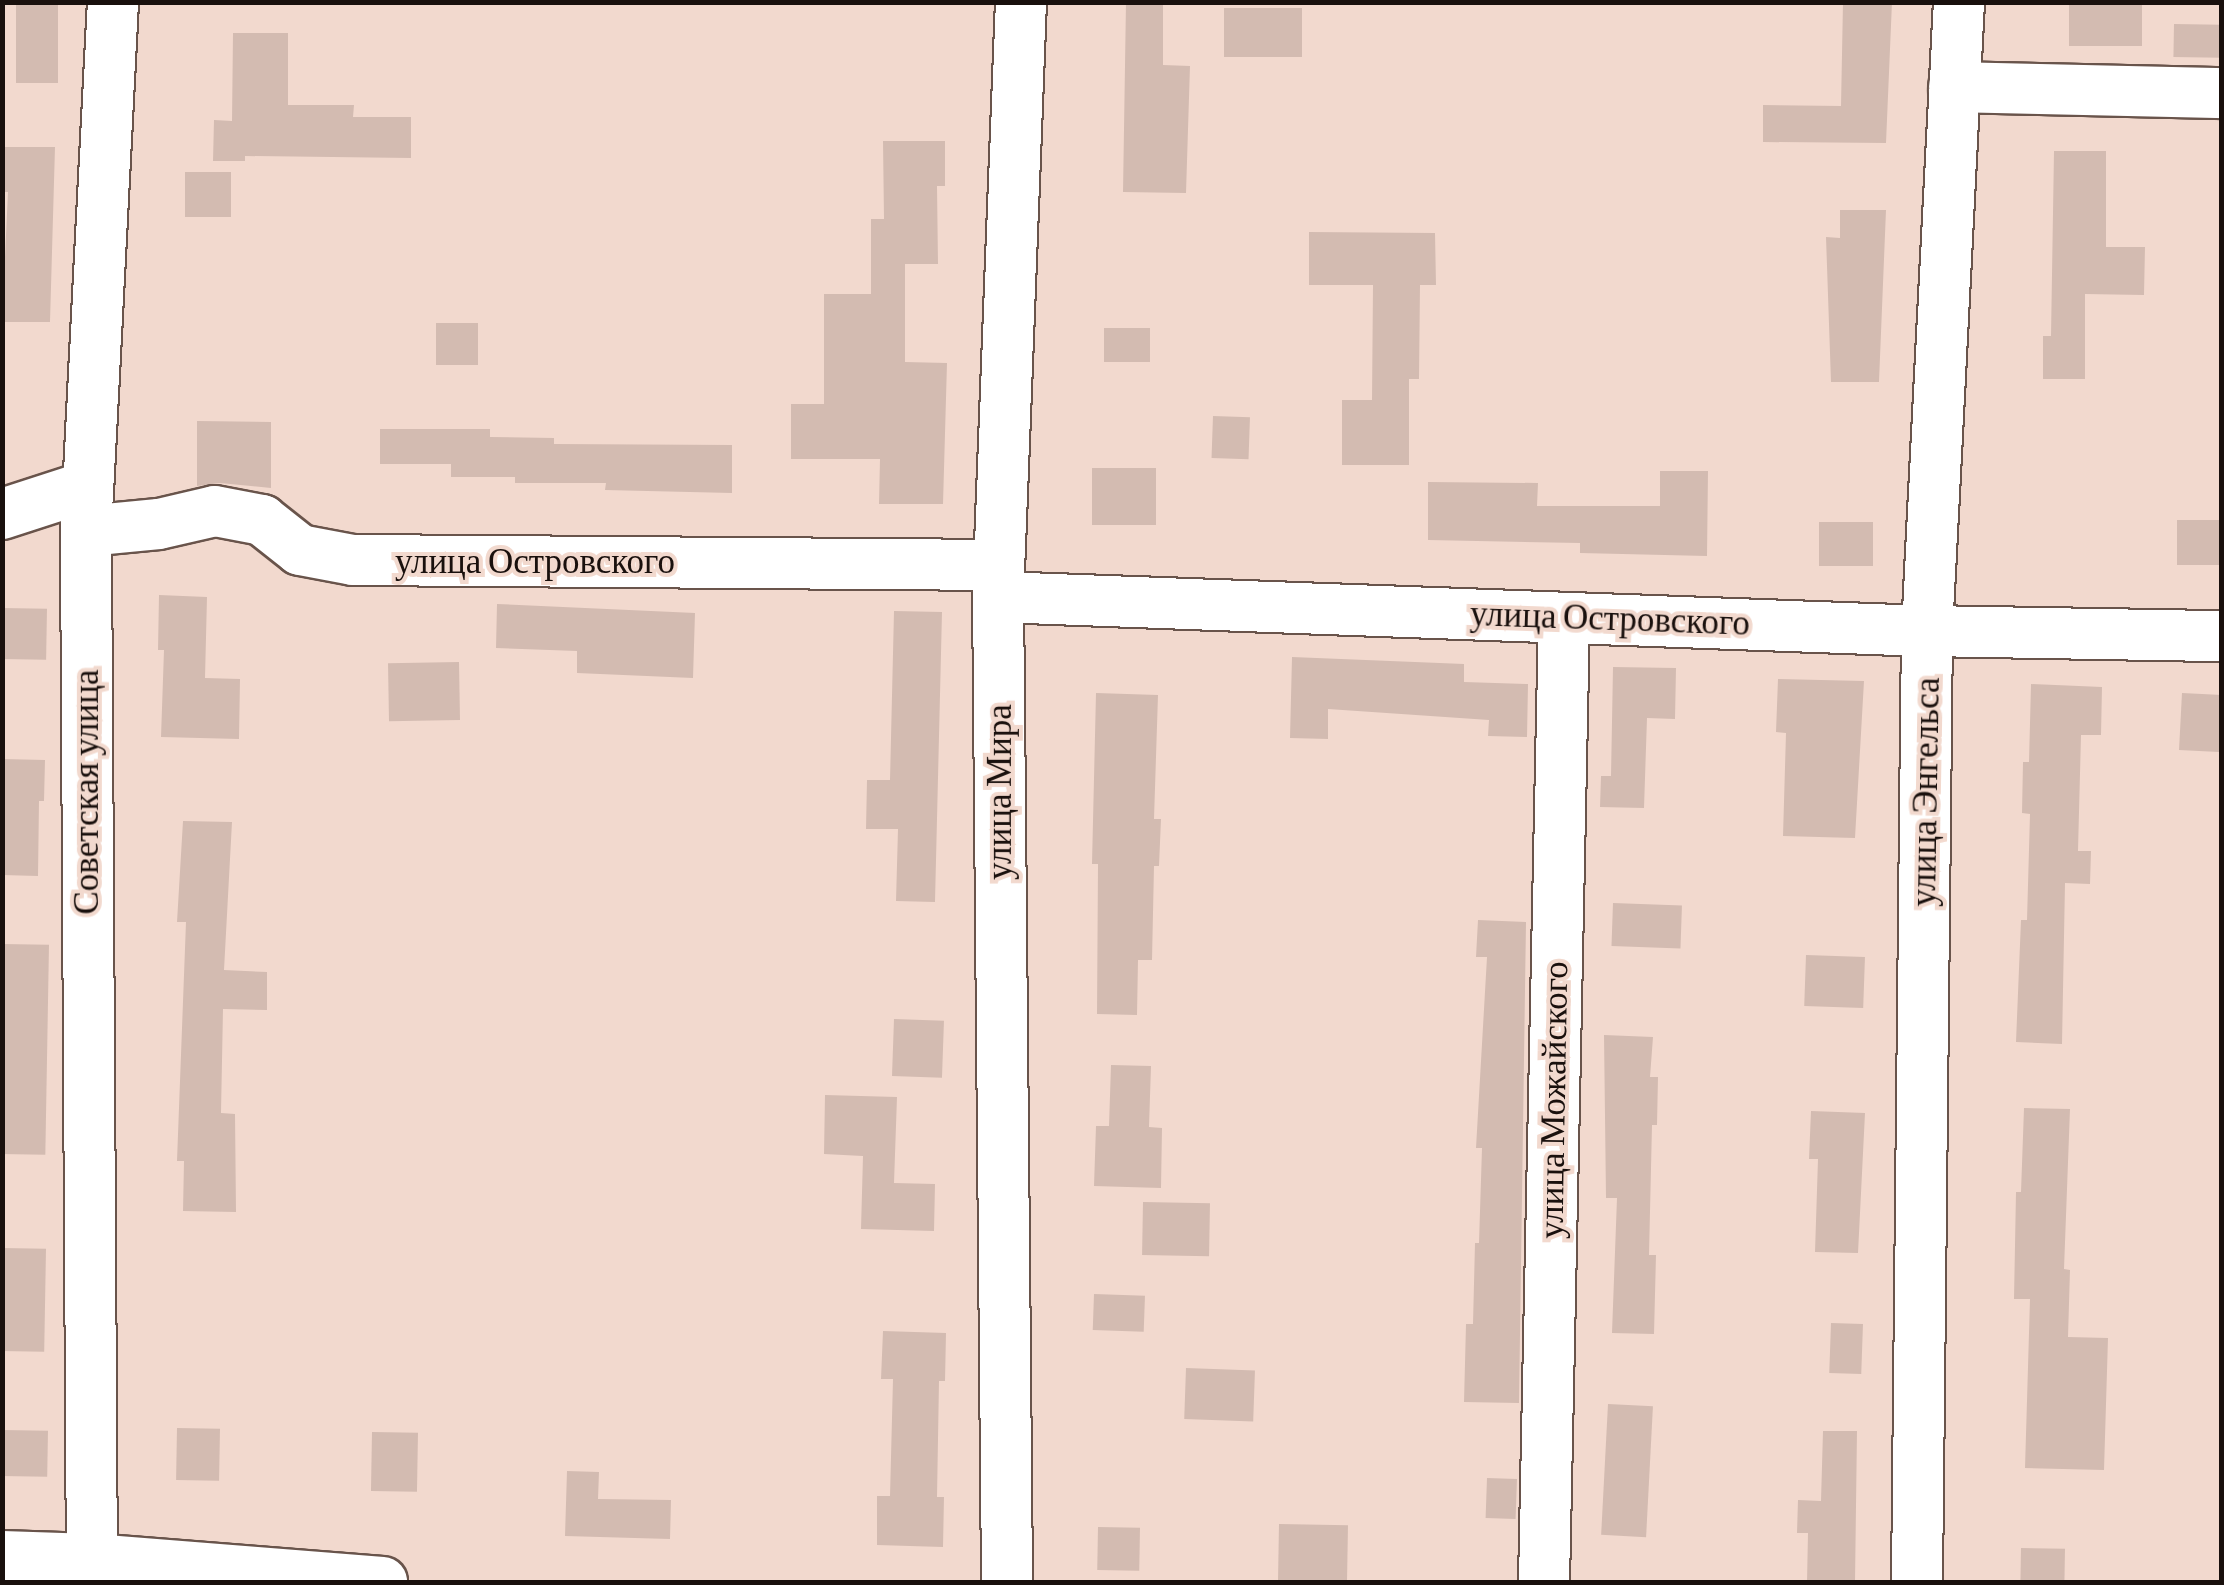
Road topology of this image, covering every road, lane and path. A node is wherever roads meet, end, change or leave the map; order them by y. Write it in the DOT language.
graph roads {
  1 [pos="113,2"];
  2 [pos="1021,2"];
  3 [pos="1959,2"];
  4 [pos="1954,87"];
  5 [pos="2222,93"];
  6 [pos="87,508"];
  7 [pos="2,514"];
  8 [pos="999,581"];
  9 [pos="1564,618"];
  10 [pos="1928,631"];
  11 [pos="2222,636"];
  12 [pos="2,1556"];
  13 [pos="92,1571"];
  14 [pos="382,1582"];
  15 [pos="1007,1582"];
  16 [pos="1544,1582"];
  17 [pos="1916,1582"];
  1 -- 6 [label="street, Советская улица"];
  2 -- 8 [label="street, улица Мира"];
  3 -- 4 [label="street, улица Энгельса"];
  4 -- 5 [label="street"];
  4 -- 10 [label="street, улица Энгельса"];
  6 -- 7 [label="street, улица Островского"];
  6 -- 8 [label="street, улица Островского"];
  6 -- 13 [label="street, Советская улица"];
  8 -- 9 [label="street, улица Островского"];
  8 -- 15 [label="street, улица Мира"];
  9 -- 10 [label="street, улица Островского"];
  9 -- 16 [label="street, улица Можайского"];
  10 -- 11 [label="street, улица Островского"];
  10 -- 17 [label="street, улица Энгельса"];
  12 -- 13 [label="street"];
  13 -- 14 [label="street"];
}
